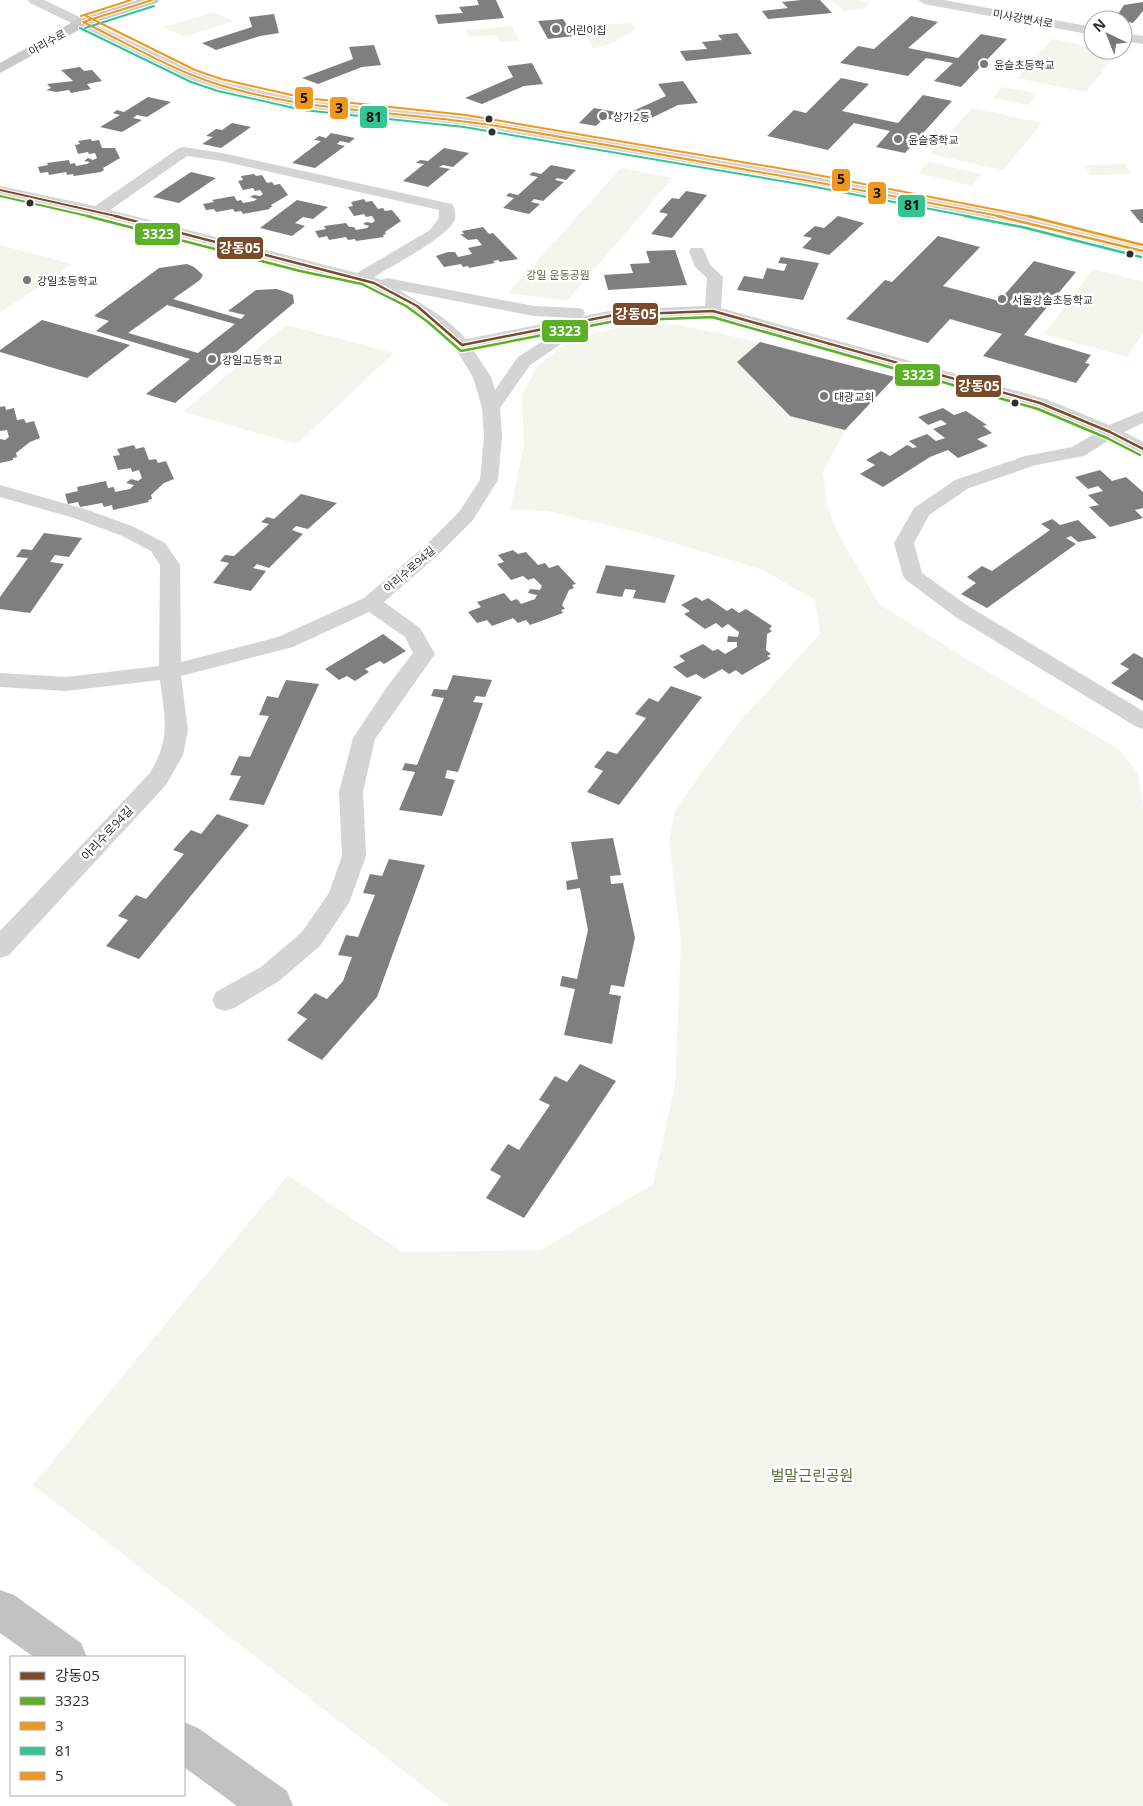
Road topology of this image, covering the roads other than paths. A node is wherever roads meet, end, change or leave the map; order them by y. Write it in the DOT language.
graph roads {
  1 [pos="34,0"];
  2 [pos="152,0"];
  3 [pos="924,0"];
  4 [pos="83,22"];
  5 [pos="1083,29"];
  6 [pos="0,69"];
  7 [pos="0,190"];
  8 [pos="98,211"];
  9 [pos="697,251"];
  10 [pos="1143,251"];
  11 [pos="733,269"];
  12 [pos="715,277"];
  13 [pos="366,280"];
  14 [pos="713,312"];
  15 [pos="614,315"];
  16 [pos="462,345"];
  17 [pos="491,408"];
  18 [pos="1143,416"];
  19 [pos="1110,432"];
  20 [pos="1143,449"];
  21 [pos="0,491"];
  22 [pos="371,603"];
  23 [pos="170,672"];
  24 [pos="0,680"];
  25 [pos="1143,721"];
  26 [pos="0,948"];
  27 [pos="225,1000"];
  28 [pos="0,1609"];
  29 [pos="66,1656"];
  30 [pos="185,1743"];
  31 [pos="272,1806"];
  1 -- 4 [label="street"];
  2 -- 4 [label="main road, 아리수로"];
  3 -- 5 [label="street, 미사강변서로"];
  4 -- 6 [label="main road, 아리수로"];
  4 -- 10 [label="street"];
  7 -- 8 [label="street"];
  8 -- 13 [label="street"];
  8 -- 13 [label="street"];
  9 -- 12 [label="street"];
  11 -- 12 [label="street"];
  12 -- 14 [label="street"];
  13 -- 15 [label="street"];
  13 -- 16 [label="street, 아리수로94길"];
  14 -- 15 [label="street"];
  14 -- 19 [label="street"];
  15 -- 16 [label="street"];
  15 -- 17 [label="street"];
  16 -- 17 [label="street, 아리수로94길"];
  17 -- 22 [label="street, 아리수로94길"];
  18 -- 19 [label="street"];
  19 -- 20 [label="street"];
  19 -- 25 [label="street"];
  21 -- 23 [label="street"];
  22 -- 23 [label="street, 아리수로94길"];
  22 -- 27 [label="street"];
  23 -- 24 [label="street, 아리수로94길"];
  23 -- 26 [label="street, 아리수로94길"];
  28 -- 29 [label="highway"];
  30 -- 31 [label="highway"];
}
